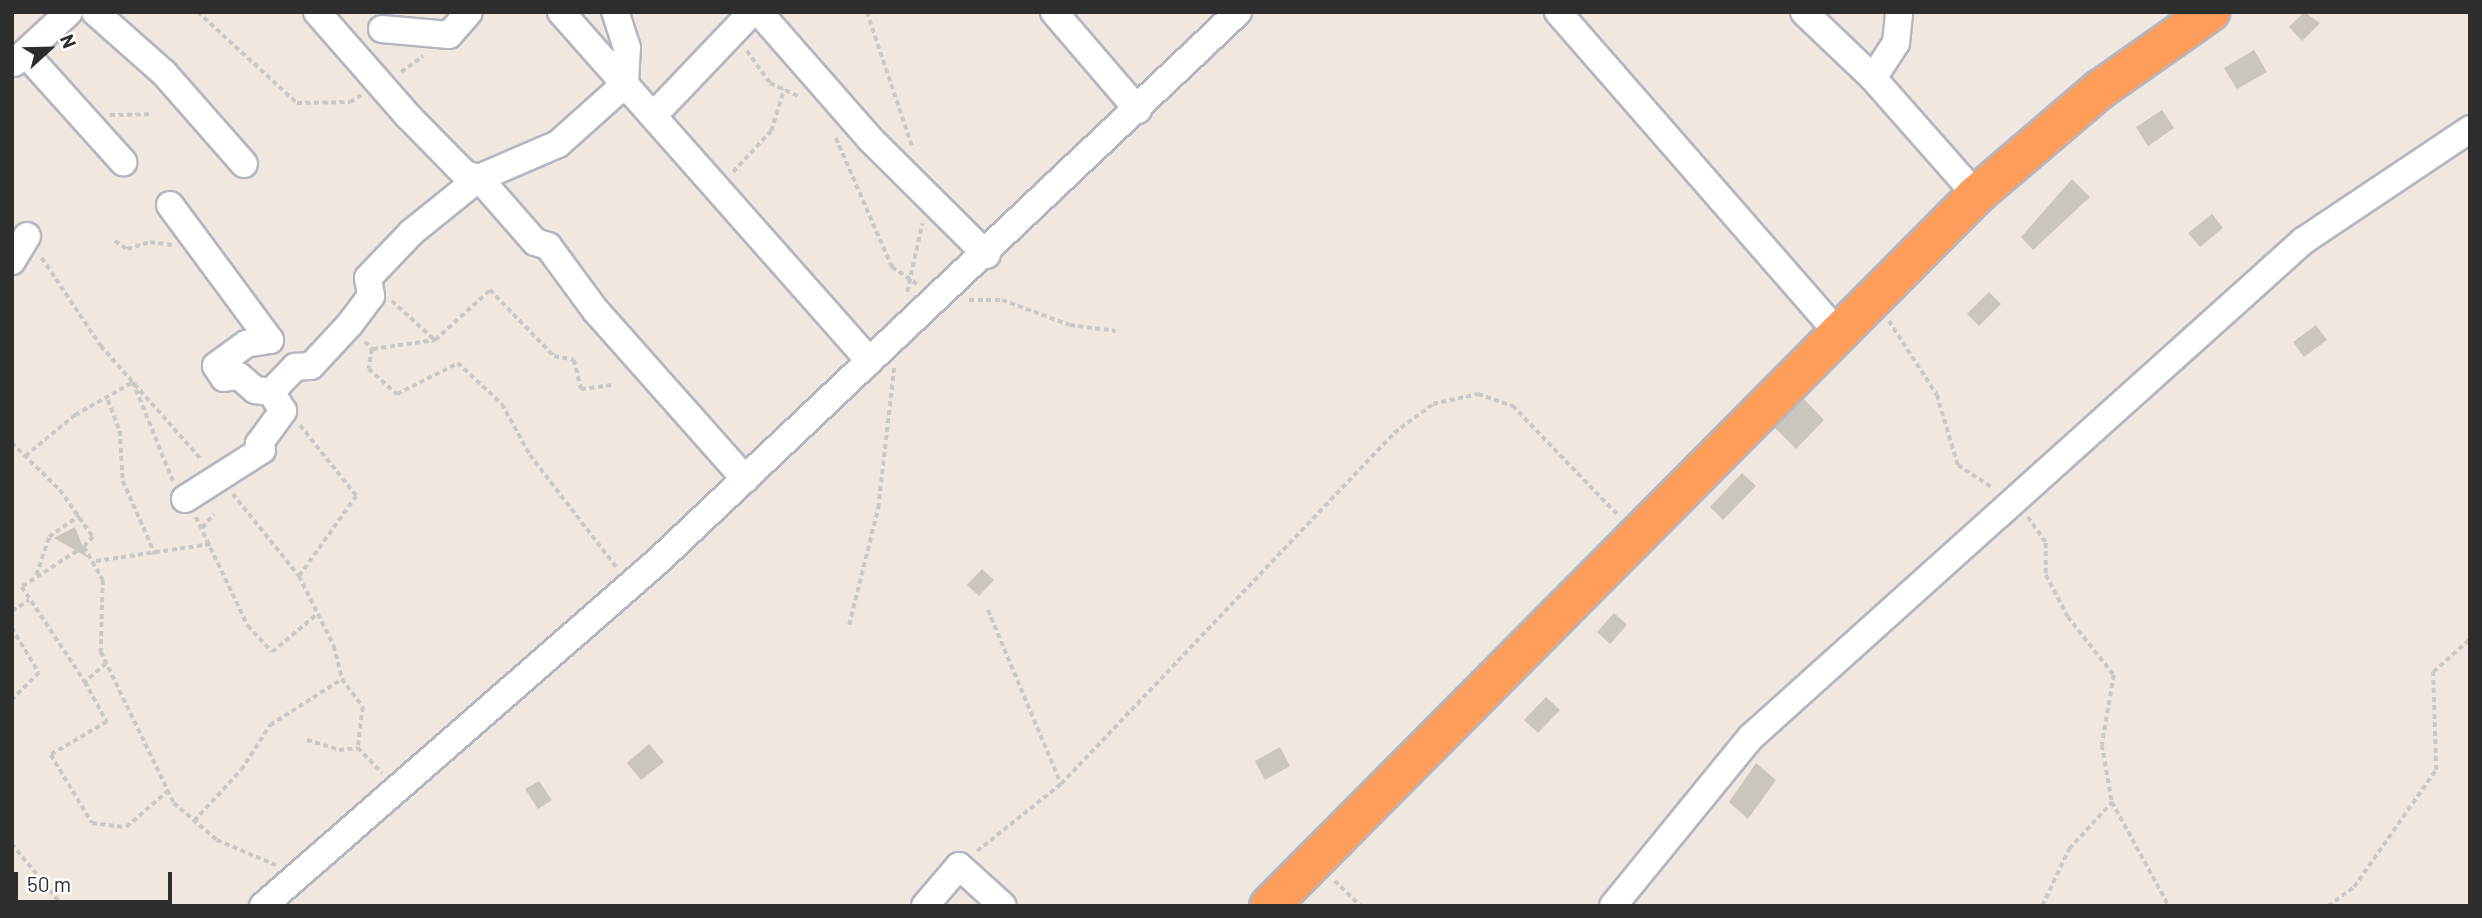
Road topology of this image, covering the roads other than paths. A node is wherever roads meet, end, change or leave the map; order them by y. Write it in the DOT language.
graph roads {
  1 [pos="69,12"];
  2 [pos="95,12"];
  3 [pos="317,12"];
  4 [pos="469,12"];
  5 [pos="561,12"];
  6 [pos="615,12"];
  7 [pos="759,12"];
  8 [pos="1054,12"];
  9 [pos="1238,12"];
  10 [pos="1558,12"];
  11 [pos="1804,12"];
  12 [pos="1899,12"];
  13 [pos="2210,12"];
  14 [pos="745,20"];
  15 [pos="382,29"];
  16 [pos="18,59"];
  17 [pos="1873,78"];
  18 [pos="625,84"];
  19 [pos="1138,110"];
  20 [pos="653,116"];
  21 [pos="2470,129"];
  22 [pos="123,162"];
  23 [pos="244,164"];
  24 [pos="479,178"];
  25 [pos="1976,195"];
  26 [pos="170,205"];
  27 [pos="27,236"];
  28 [pos="987,255"];
  29 [pos="12,261"];
  30 [pos="1840,335"];
  31 [pos="870,361"];
  32 [pos="277,401"];
  33 [pos="745,479"];
  34 [pos="185,499"];
  35 [pos="263,906"];
  36 [pos="925,906"];
  37 [pos="1003,906"];
  38 [pos="1269,906"];
  39 [pos="1613,906"];
  1 -- 16 [label="street"];
  2 -- 23 [label="street"];
  3 -- 24 [label="street"];
  4 -- 15 [label="street"];
  5 -- 18 [label="street"];
  6 -- 18 [label="street"];
  7 -- 28 [label="street"];
  8 -- 19 [label="street"];
  9 -- 19 [label="street"];
  10 -- 30 [label="street"];
  11 -- 17 [label="street"];
  12 -- 17 [label="street"];
  13 -- 25 [label="highway"];
  14 -- 20 [label="street"];
  16 -- 22 [label="street"];
  17 -- 25 [label="street"];
  18 -- 20 [label="street"];
  18 -- 24 [label="street"];
  19 -- 28 [label="street"];
  20 -- 31 [label="street"];
  21 -- 39 [label="street"];
  24 -- 32 [label="street"];
  24 -- 33 [label="street"];
  25 -- 30 [label="highway"];
  26 -- 32 [label="street"];
  27 -- 29 [label="street"];
  28 -- 31 [label="street"];
  30 -- 38 [label="highway"];
  31 -- 33 [label="street"];
  32 -- 34 [label="street"];
  33 -- 35 [label="street"];
  36 -- 37 [label="street"];
}
